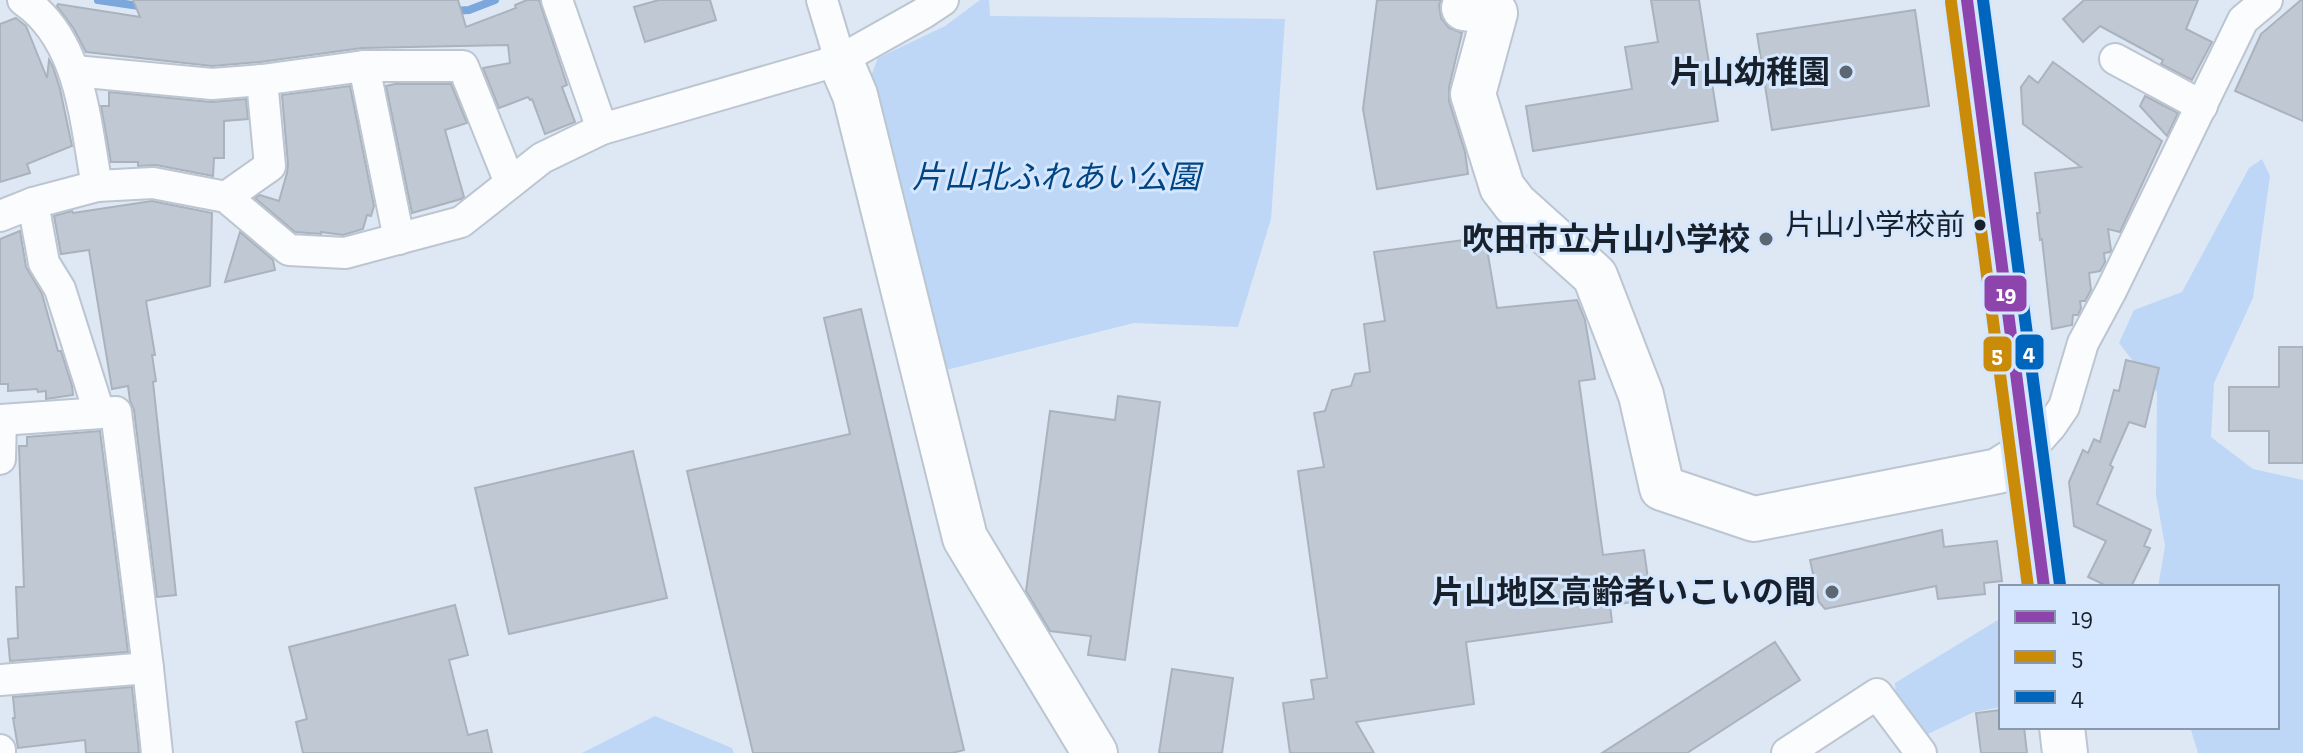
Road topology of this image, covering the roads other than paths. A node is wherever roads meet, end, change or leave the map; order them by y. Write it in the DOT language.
graph roads {
  1 [pos="23,0"];
  2 [pos="557,0"];
  3 [pos="822,0"];
  4 [pos="1967,0"];
  5 [pos="2267,0"];
  6 [pos="928,5"];
  7 [pos="1486,7"];
  8 [pos="2115,59"];
  9 [pos="840,60"];
  10 [pos="364,66"];
  11 [pos="75,71"];
  12 [pos="262,80"];
  13 [pos="2202,106"];
  14 [pos="602,129"];
  15 [pos="510,183"];
  16 [pos="97,186"];
  17 [pos="226,197"];
  18 [pos="33,203"];
  19 [pos="0,216"];
  20 [pos="399,239"];
  21 [pos="99,412"];
  22 [pos="1,420"];
  23 [pos="2027,453"];
  24 [pos="0,459"];
  25 [pos="2044,585"];
  26 [pos="148,668"];
  27 [pos="0,680"];
  28 [pos="2062,729"];
  29 [pos="157,753"];
  30 [pos="1095,753"];
  31 [pos="1787,753"];
  32 [pos="1921,753"];
  33 [pos="2065,753"];
  1 -- 11 [label="street"];
  2 -- 14 [label="street"];
  3 -- 9 [label="street"];
  4 -- 23 [label="street"];
  5 -- 13 [label="street"];
  6 -- 9 [label="street"];
  7 -- 23 [label="street"];
  8 -- 13 [label="street"];
  9 -- 14 [label="street"];
  9 -- 30 [label="street"];
  10 -- 12 [label="street"];
  10 -- 15 [label="street"];
  10 -- 20 [label="street"];
  11 -- 12 [label="street"];
  11 -- 16 [label="street"];
  12 -- 17 [label="street"];
  13 -- 23 [label="street"];
  14 -- 15 [label="street"];
  15 -- 20 [label="street"];
  16 -- 17 [label="street"];
  16 -- 18 [label="street"];
  17 -- 20 [label="street"];
  18 -- 19 [label="street"];
  18 -- 21 [label="street"];
  21 -- 22 [label="street"];
  21 -- 26 [label="street"];
  22 -- 24 [label="street"];
  23 -- 25 [label="street"];
  26 -- 27 [label="street"];
  26 -- 29 [label="street"];
  28 -- 33 [label="street"];
  31 -- 32 [label="street"];
}
